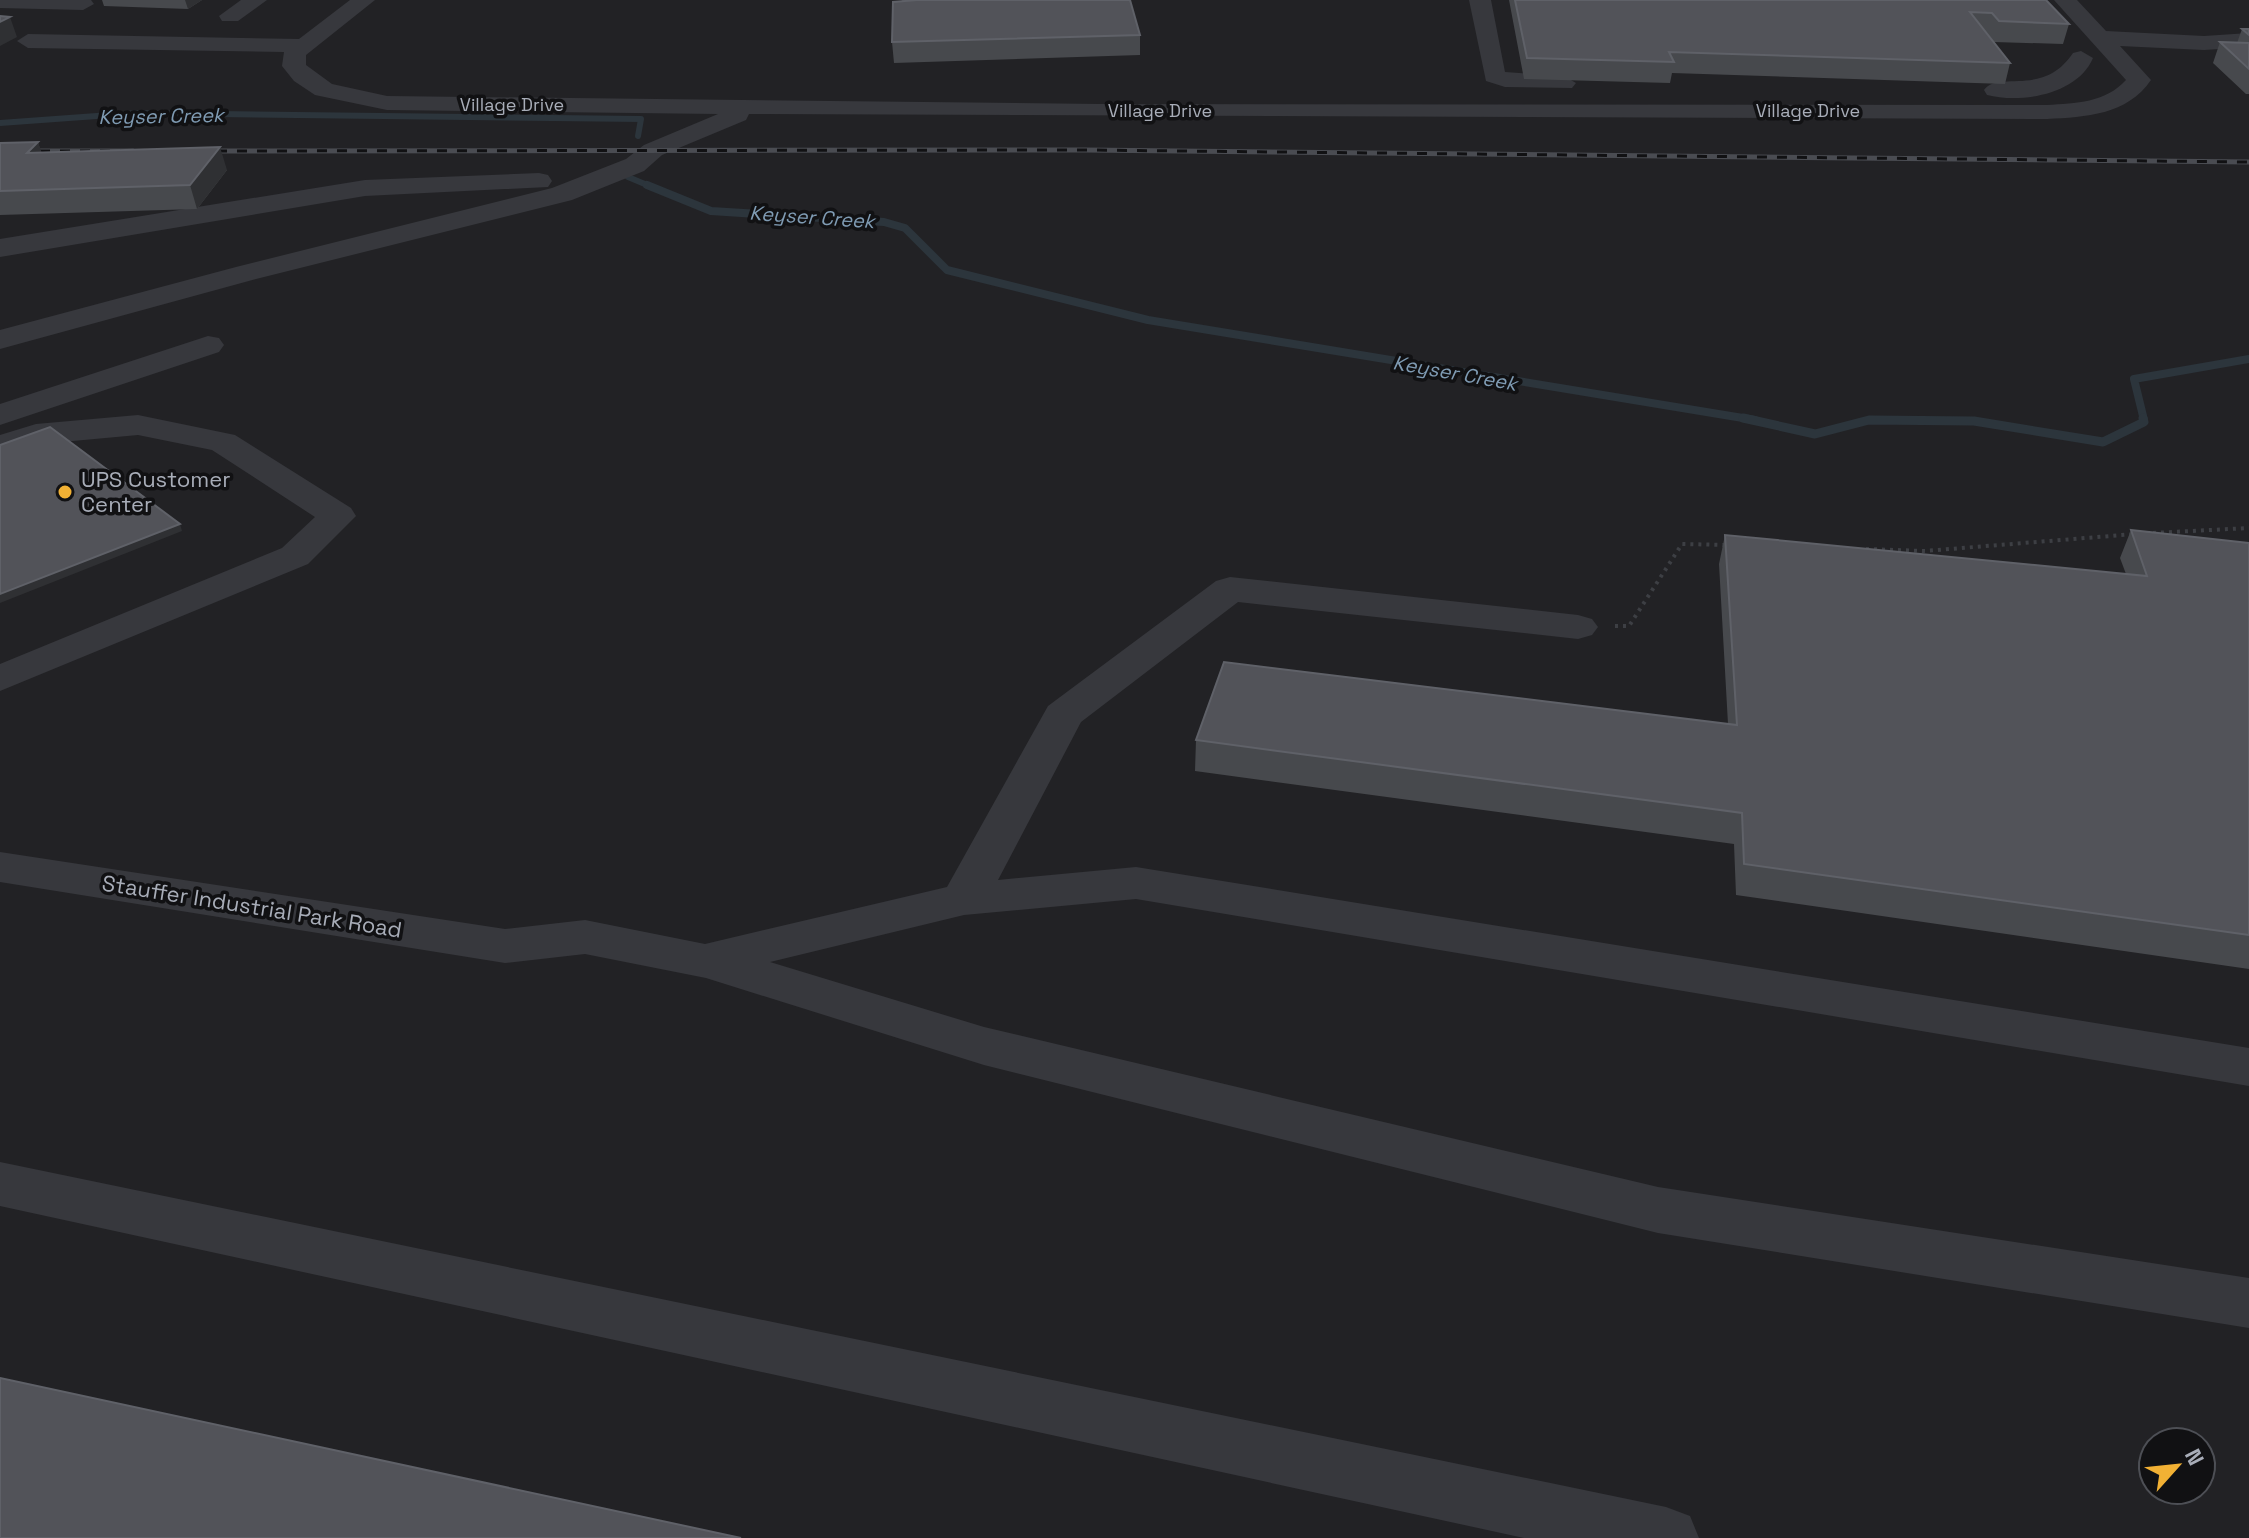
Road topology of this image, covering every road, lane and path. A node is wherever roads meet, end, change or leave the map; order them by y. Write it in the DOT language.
graph roads {
  1 [pos="256,0"];
  2 [pos="364,0"];
  3 [pos="1480,0"];
  4 [pos="0,2"];
  5 [pos="2060,3"];
  6 [pos="83,4"];
  7 [pos="230,16"];
  8 [pos="2062,37"];
  9 [pos="2102,38"];
  10 [pos="2249,40"];
  11 [pos="28,41"];
  12 [pos="303,46"];
  13 [pos="2081,58"];
  14 [pos="2122,59"];
  15 [pos="1594,84"];
  16 [pos="1741,88"];
  17 [pos="667,106"];
  18 [pos="762,106"];
  19 [pos="689,133"];
  20 [pos="605,177"];
  21 [pos="0,248"];
  22 [pos="0,340"];
  23 [pos="208,345"];
  24 [pos="0,415"];
  25 [pos="0,446"];
  26 [pos="2249,528"];
  27 [pos="1743,546"];
  28 [pos="1864,549"];
  29 [pos="1578,627"];
  30 [pos="0,679"];
  31 [pos="0,867"];
  32 [pos="964,899"];
  33 [pos="705,961"];
  34 [pos="2249,1067"];
  35 [pos="0,1184"];
  36 [pos="2249,1303"];
  37 [pos="1666,1538"];
  1 -- 7 [label="street"];
  2 -- 12 [label="street"];
  3 -- 15 [label="street"];
  4 -- 6 [label="street"];
  5 -- 9 [label="street"];
  8 -- 13 [label="street"];
  9 -- 10 [label="street"];
  9 -- 14 [label="street"];
  11 -- 12 [label="street"];
  12 -- 17 [label="street, Village Drive"];
  13 -- 14 [label="street"];
  13 -- 16 [label="street"];
  14 -- 18 [label="street, Village Drive"];
  17 -- 18 [label="street, Village Drive"];
  17 -- 19 [label="street"];
  18 -- 19 [label="street"];
  19 -- 20 [label="street"];
  20 -- 21 [label="street"];
  20 -- 22 [label="street"];
  23 -- 24 [label="street"];
  25 -- 30 [label="street"];
  26 -- 28 [label="path"];
  27 -- 29 [label="path"];
  29 -- 32 [label="street"];
  31 -- 33 [label="street, Stauffer Industrial Park Road"];
  32 -- 33 [label="street"];
  32 -- 34 [label="street"];
  33 -- 36 [label="street, Stauffer Industrial Park Road"];
  35 -- 37 [label="street"];
}
